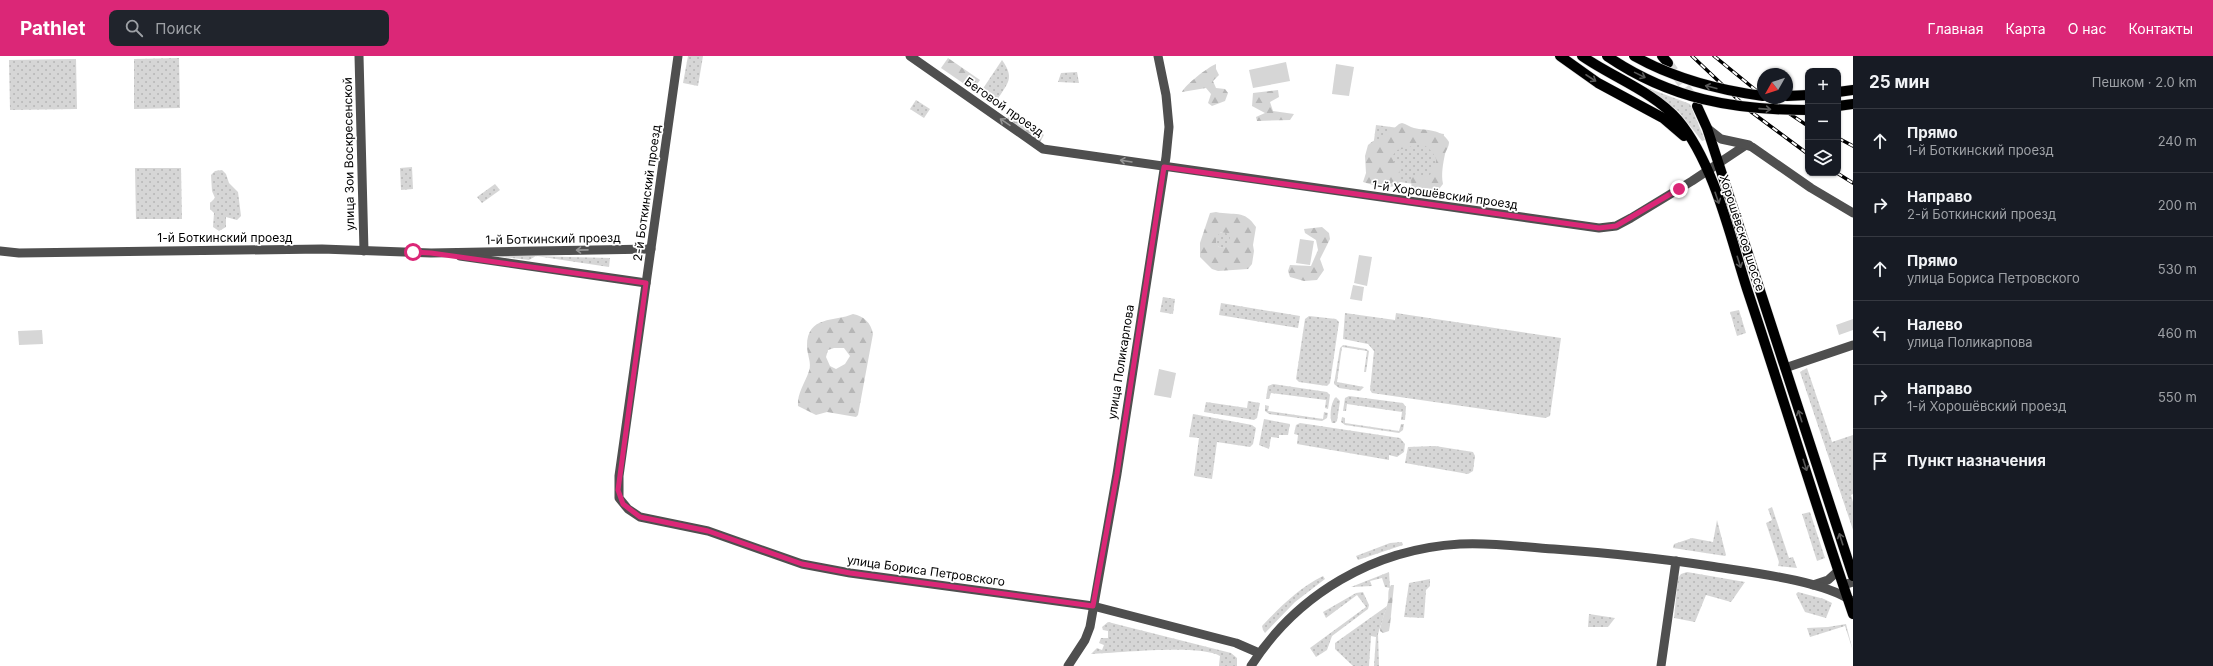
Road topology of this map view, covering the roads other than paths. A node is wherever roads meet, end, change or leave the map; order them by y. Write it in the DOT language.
graph roads {
  1 [pos="359,56"];
  2 [pos="678,56"];
  3 [pos="910,56"];
  4 [pos="1158,56"];
  5 [pos="1560,56"];
  6 [pos="1582,56"];
  7 [pos="1607,56"];
  8 [pos="1634,56"];
  9 [pos="1853,90"];
  10 [pos="1841,92"];
  11 [pos="1757,95"];
  12 [pos="1805,95"];
  13 [pos="1793,96"];
  14 [pos="1853,104"];
  15 [pos="1697,106"];
  16 [pos="1841,106"];
  17 [pos="1805,110"];
  18 [pos="1707,128"];
  19 [pos="1752,146"];
  20 [pos="1719,164"];
  21 [pos="1164,167"];
  22 [pos="1708,171"];
  23 [pos="1853,213"];
  24 [pos="651,249"];
  25 [pos="364,251"];
  26 [pos="0,252"];
  27 [pos="19,253"];
  28 [pos="431,253"];
  29 [pos="0,258"];
  30 [pos="646,283"];
  31 [pos="1853,345"];
  32 [pos="1785,368"];
  33 [pos="619,476"];
  34 [pos="1676,560"];
  35 [pos="1838,571"];
  36 [pos="1853,576"];
  37 [pos="1848,583"];
  38 [pos="1813,586"];
  39 [pos="1851,597"];
  40 [pos="1093,606"];
  41 [pos="1853,614"];
  42 [pos="1259,653"];
  43 [pos="1068,666"];
  44 [pos="1251,666"];
  45 [pos="1661,666"];
  1 -- 25 [label="street, улица Зои Воскресенской"];
  2 -- 24 [label="street, 2-й Боткинский проезд"];
  21 -- 3 [label="street, Беговой проезд, one-way"];
  4 -- 21 [label="street, улица Поликарпова"];
  5 -- 22 [label="main road, one-way"];
  6 -- 22 [label="main road"];
  7 -- 17 [label="main road, one-way, bridge"];
  11 -- 8 [label="main road, one-way, bridge"];
  9 -- 10 [label="main road"];
  12 -- 13 [label="main road"];
  14 -- 16 [label="main road"];
  15 -- 18 [label="main road"];
  18 -- 19 [label="street"];
  18 -- 20 [label="main road"];
  19 -- 20 [label="street"];
  19 -- 23 [label="street"];
  20 -- 22 [label="street, Хорошёвское шоссе"];
  20 -- 32 [label="main road, Хорошёвское шоссе"];
  21 -- 22 [label="street, 1-й Хорошёвский проезд"];
  21 -- 40 [label="street, улица Поликарпова"];
  22 -- 35 [label="main road, Хорошёвское шоссе, one-way"];
  24 -- 28 [label="street, 1-й Боткинский проезд, one-way"];
  24 -- 30 [label="street, 2-й Боткинский проезд"];
  25 -- 27 [label="street, 1-й Боткинский проезд"];
  25 -- 28 [label="street, 1-й Боткинский проезд"];
  26 -- 27 [label="street, 1-й Боткинский проезд"];
  27 -- 29 [label="street, 1-й Боткинский проезд"];
  28 -- 30 [label="street, 1-й Боткинский проезд"];
  30 -- 33 [label="street, 2-й Боткинский проезд"];
  31 -- 32 [label="street"];
  36 -- 32 [label="main road, Хорошёвское шоссе, one-way"];
  33 -- 40 [label="street, улица Бориса Петровского"];
  34 -- 38 [label="street"];
  34 -- 42 [label="street"];
  34 -- 45 [label="street"];
  35 -- 37 [label="main road, Хорошёвское шоссе"];
  35 -- 38 [label="street"];
  37 -- 39 [label="main road, Хорошёвское шоссе"];
  38 -- 39 [label="street"];
  39 -- 41 [label="main road, Хорошёвское шоссе"];
  40 -- 42 [label="street, улица Бориса Петровского"];
  40 -- 43 [label="street, улица Поликарпова"];
  42 -- 44 [label="street"];
}
